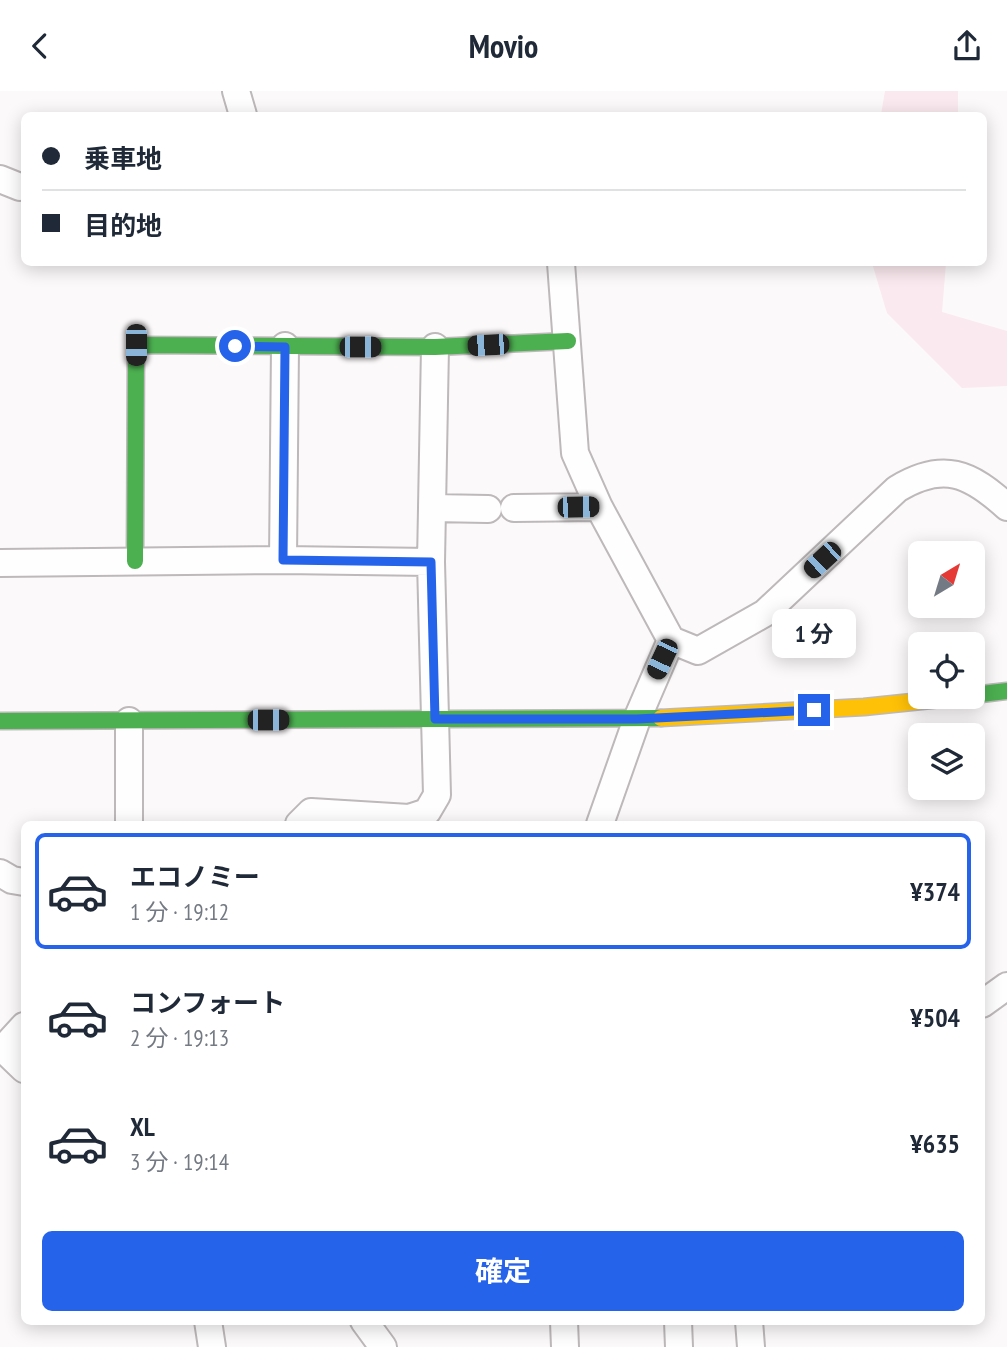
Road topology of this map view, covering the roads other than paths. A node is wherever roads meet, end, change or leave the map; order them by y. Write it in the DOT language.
graph roads {
  1 [pos="236,91"];
  2 [pos="242,112"];
  3 [pos="0,179"];
  4 [pos="21,187"];
  5 [pos="561,266"];
  6 [pos="568,341"];
  7 [pos="285,347"];
  8 [pos="435,347"];
  9 [pos="599,507"];
  10 [pos="1007,507"];
  11 [pos="432,508"];
  12 [pos="283,560"];
  13 [pos="135,561"];
  14 [pos="431,562"];
  15 [pos="0,563"];
  16 [pos="671,640"];
  17 [pos="1007,691"];
  18 [pos="985,694"];
  19 [pos="908,702"];
  20 [pos="435,719"];
  21 [pos="637,719"];
  22 [pos="0,721"];
  23 [pos="129,721"];
  24 [pos="129,821"];
  25 [pos="302,821"];
  26 [pos="601,821"];
  27 [pos="0,873"];
  28 [pos="21,882"];
  29 [pos="1007,986"];
  30 [pos="985,1002"];
  31 [pos="21,1029"];
  32 [pos="2,1047"];
  33 [pos="21,1066"];
  34 [pos="209,1325"];
  35 [pos="367,1325"];
  36 [pos="564,1325"];
  37 [pos="678,1325"];
  38 [pos="749,1325"];
  39 [pos="212,1347"];
  40 [pos="383,1347"];
  41 [pos="565,1347"];
  42 [pos="679,1347"];
  43 [pos="751,1347"];
  1 -- 2 [label="street"];
  3 -- 4 [label="street"];
  5 -- 6 [label="street"];
  6 -- 8 [label="street"];
  6 -- 9 [label="street"];
  7 -- 8 [label="street"];
  7 -- 12 [label="street"];
  7 -- 13 [label="street"];
  8 -- 11 [label="street"];
  9 -- 11 [label="street"];
  9 -- 16 [label="street"];
  10 -- 16 [label="street"];
  11 -- 14 [label="street"];
  12 -- 13 [label="street"];
  12 -- 14 [label="street"];
  13 -- 15 [label="street"];
  14 -- 20 [label="street"];
  16 -- 21 [label="street"];
  17 -- 18 [label="street"];
  19 -- 21 [label="street"];
  20 -- 21 [label="street"];
  20 -- 23 [label="street"];
  20 -- 25 [label="street"];
  21 -- 26 [label="street"];
  22 -- 23 [label="street"];
  23 -- 24 [label="street"];
  27 -- 28 [label="street"];
  29 -- 30 [label="street"];
  31 -- 32 [label="street"];
  32 -- 33 [label="street"];
  34 -- 39 [label="street"];
  35 -- 40 [label="street"];
  36 -- 41 [label="street"];
  37 -- 42 [label="street"];
  38 -- 43 [label="street"];
}
